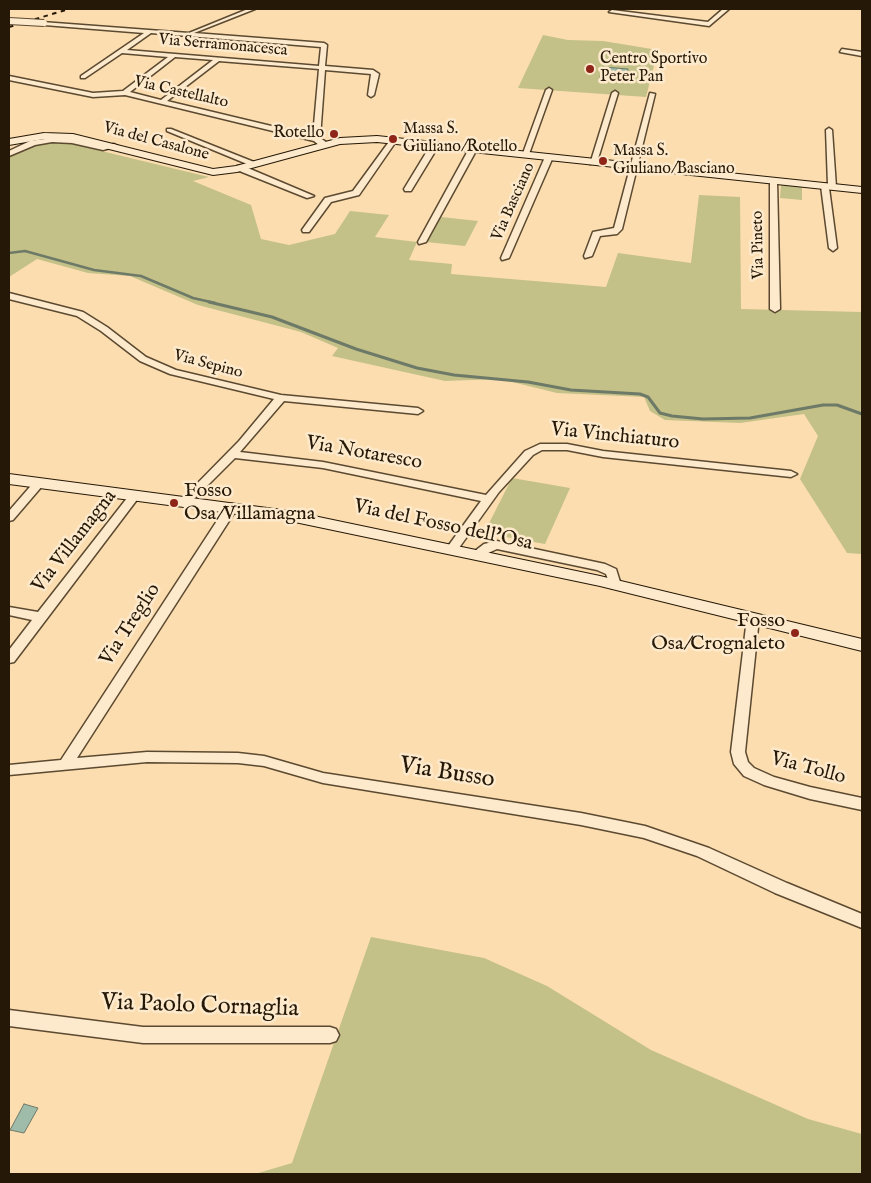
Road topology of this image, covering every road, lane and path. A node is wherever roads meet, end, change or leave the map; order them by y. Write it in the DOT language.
graph roads {
  1 [pos="252,9"];
  2 [pos="615,9"];
  3 [pos="726,9"];
  4 [pos="9,21"];
  5 [pos="149,32"];
  6 [pos="187,34"];
  7 [pos="121,51"];
  8 [pos="842,51"];
  9 [pos="862,54"];
  10 [pos="174,56"];
  11 [pos="217,60"];
  12 [pos="322,69"];
  13 [pos="83,77"];
  14 [pos="9,78"];
  15 [pos="549,90"];
  16 [pos="125,93"];
  17 [pos="615,93"];
  18 [pos="652,94"];
  19 [pos="371,95"];
  20 [pos="162,102"];
  21 [pos="169,130"];
  22 [pos="829,130"];
  23 [pos="319,139"];
  24 [pos="393,140"];
  25 [pos="9,142"];
  26 [pos="436,145"];
  27 [pos="114,146"];
  28 [pos="473,149"];
  29 [pos="9,154"];
  30 [pos="525,154"];
  31 [pos="549,157"];
  32 [pos="593,162"];
  33 [pos="255,164"];
  34 [pos="633,166"];
  35 [pos="240,168"];
  36 [pos="773,181"];
  37 [pos="829,187"];
  38 [pos="408,189"];
  39 [pos="862,190"];
  40 [pos="310,196"];
  41 [pos="306,230"];
  42 [pos="422,242"];
  43 [pos="833,248"];
  44 [pos="588,256"];
  45 [pos="504,258"];
  46 [pos="9,296"];
  47 [pos="775,309"];
  48 [pos="281,398"];
  49 [pos="418,411"];
  50 [pos="232,454"];
  51 [pos="791,474"];
  52 [pos="9,479"];
  53 [pos="39,483"];
  54 [pos="135,495"];
  55 [pos="488,499"];
  56 [pos="186,501"];
  57 [pos="232,507"];
  58 [pos="9,518"];
  59 [pos="452,549"];
  60 [pos="9,611"];
  61 [pos="40,617"];
  62 [pos="753,618"];
  63 [pos="862,645"];
  64 [pos="9,659"];
  65 [pos="65,765"];
  66 [pos="9,770"];
  67 [pos="862,804"];
  68 [pos="862,921"];
  69 [pos="9,1018"];
  70 [pos="330,1036"];
  1 -- 6 [label="street"];
  2 -- 3 [label="street"];
  4 -- 5 [label="street, bridge"];
  5 -- 6 [label="street"];
  5 -- 7 [label="street"];
  6 -- 12 [label="street"];
  7 -- 10 [label="street, Via Serramonacesca"];
  7 -- 13 [label="street"];
  8 -- 9 [label="street"];
  10 -- 11 [label="street, Via Serramonacesca"];
  10 -- 16 [label="street"];
  11 -- 12 [label="street, Via Serramonacesca"];
  11 -- 20 [label="street"];
  12 -- 19 [label="street, Via Serramonacesca"];
  12 -- 23 [label="street"];
  14 -- 16 [label="street, Via Castellalto"];
  15 -- 30 [label="street"];
  16 -- 20 [label="street, Via Castellalto"];
  17 -- 32 [label="street"];
  18 -- 34 [label="street"];
  20 -- 23 [label="street, Via Castellalto"];
  21 -- 33 [label="street"];
  22 -- 37 [label="street"];
  23 -- 24 [label="street, Via del Casalone"];
  23 -- 33 [label="street, Via del Casalone"];
  24 -- 26 [label="street, Via del Casalone"];
  24 -- 41 [label="street"];
  25 -- 27 [label="street, Via del Casalone"];
  26 -- 28 [label="street, Via del Casalone"];
  26 -- 38 [label="street"];
  27 -- 29 [label="street"];
  27 -- 35 [label="street, Via del Casalone"];
  28 -- 30 [label="street, Via del Casalone"];
  28 -- 42 [label="street"];
  30 -- 31 [label="street, Via del Casalone"];
  31 -- 32 [label="street, Via del Casalone"];
  31 -- 45 [label="street, Via Basciano"];
  32 -- 34 [label="street, Via del Casalone"];
  33 -- 35 [label="street, Via del Casalone"];
  34 -- 36 [label="street, Via del Casalone"];
  34 -- 44 [label="street"];
  35 -- 40 [label="street"];
  36 -- 37 [label="street, Via del Casalone"];
  36 -- 47 [label="street, Via Pineto"];
  37 -- 39 [label="street, Via del Casalone"];
  37 -- 43 [label="street"];
  46 -- 48 [label="street, Via Sepino"];
  48 -- 49 [label="street, Via Sepino"];
  48 -- 50 [label="street"];
  50 -- 55 [label="street, Via Notaresco"];
  50 -- 56 [label="street"];
  51 -- 55 [label="street, Via Vinchiaturo"];
  52 -- 53 [label="street, Via del Fosso dell'Osa"];
  53 -- 54 [label="street, Via del Fosso dell'Osa"];
  53 -- 58 [label="street"];
  54 -- 56 [label="street, Via del Fosso dell'Osa"];
  54 -- 61 [label="street, Via Villamagna"];
  55 -- 59 [label="street, Via Vinchiaturo"];
  56 -- 57 [label="street, Via del Fosso dell'Osa"];
  57 -- 59 [label="street, Via del Fosso dell'Osa"];
  57 -- 65 [label="street, Via Treglio"];
  59 -- 62 [label="street, Via del Fosso dell'Osa"];
  60 -- 61 [label="street"];
  61 -- 64 [label="street, Via Villamagna"];
  62 -- 63 [label="street, Via del Fosso dell'Osa"];
  62 -- 67 [label="street, Via Tollo"];
  65 -- 66 [label="street, Via Busso"];
  65 -- 68 [label="street, Via Busso"];
  69 -- 70 [label="street, Via Paolo Cornaglia"];
}
